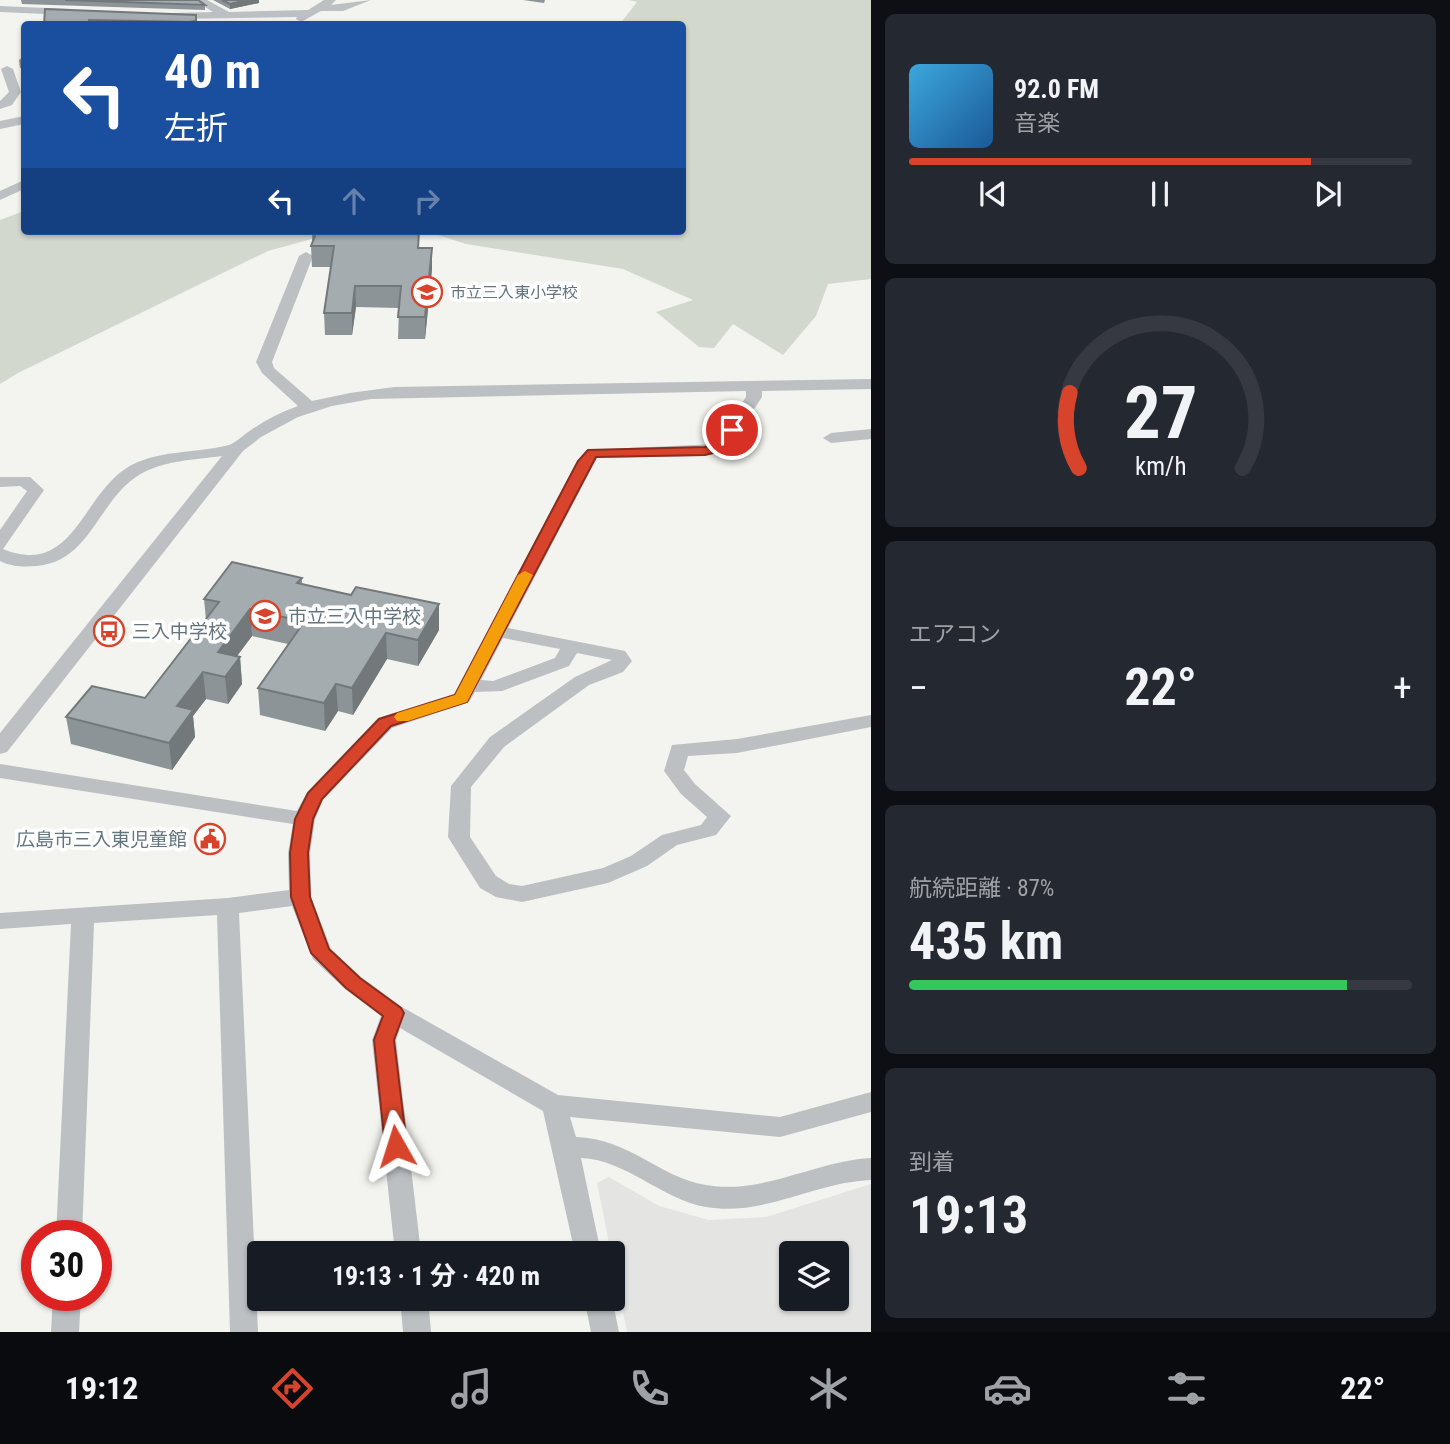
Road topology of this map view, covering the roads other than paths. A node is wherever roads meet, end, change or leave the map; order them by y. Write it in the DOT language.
graph roads {
  1 [pos="199,0"];
  2 [pos="331,0"];
  3 [pos="366,0"];
  4 [pos="0,9"];
  5 [pos="317,11"];
  6 [pos="155,15"];
  7 [pos="230,16"];
  8 [pos="46,21"];
  9 [pos="295,21"];
  10 [pos="4,66"];
  11 [pos="21,71"];
  12 [pos="4,103"];
  13 [pos="21,109"];
  14 [pos="21,121"];
  15 [pos="0,125"];
  16 [pos="21,186"];
  17 [pos="0,196"];
  18 [pos="306,256"];
  19 [pos="871,384"];
  20 [pos="754,385"];
  21 [pos="308,406"];
  22 [pos="871,434"];
  23 [pos="831,438"];
  24 [pos="237,448"];
  25 [pos="0,482"];
  26 [pos="0,545"];
  27 [pos="0,554"];
  28 [pos="496,631"];
  29 [pos="572,646"];
  30 [pos="468,686"];
  31 [pos="871,721"];
  32 [pos="0,747"];
  33 [pos="0,771"];
  34 [pos="304,819"];
  35 [pos="300,897"];
  36 [pos="228,906"];
  37 [pos="83,916"];
  38 [pos="0,922"];
  39 [pos="394,1013"];
  40 [pos="871,1102"];
  41 [pos="554,1105"];
  42 [pos="566,1147"];
  43 [pos="871,1168"];
  44 [pos="70,1220"];
  45 [pos="407,1241"];
  46 [pos="586,1241"];
  47 [pos="66,1311"];
  48 [pos="415,1311"];
  49 [pos="601,1311"];
  50 [pos="65,1332"];
  51 [pos="244,1332"];
  52 [pos="417,1332"];
  53 [pos="605,1332"];
  1 -- 7 [label="street"];
  2 -- 5 [label="street"];
  3 -- 5 [label="street"];
  4 -- 8 [label="street"];
  5 -- 7 [label="street"];
  5 -- 9 [label="street"];
  6 -- 7 [label="street"];
  10 -- 11 [label="street"];
  10 -- 12 [label="street"];
  12 -- 13 [label="street"];
  14 -- 15 [label="street"];
  16 -- 17 [label="street"];
  18 -- 21 [label="street"];
  19 -- 20 [label="street"];
  20 -- 21 [label="street"];
  20 -- 28 [label="street"];
  21 -- 24 [label="street"];
  22 -- 23 [label="street"];
  24 -- 27 [label="street"];
  24 -- 32 [label="street"];
  25 -- 26 [label="street"];
  28 -- 29 [label="street"];
  28 -- 30 [label="street"];
  29 -- 30 [label="street"];
  29 -- 31 [label="street"];
  30 -- 34 [label="street"];
  33 -- 34 [label="street"];
  34 -- 35 [label="street"];
  35 -- 36 [label="street"];
  35 -- 39 [label="street"];
  36 -- 37 [label="street"];
  36 -- 51 [label="street"];
  37 -- 38 [label="street"];
  37 -- 44 [label="street"];
  39 -- 41 [label="street"];
  39 -- 45 [label="street"];
  40 -- 41 [label="street"];
  41 -- 42 [label="street"];
  42 -- 43 [label="street"];
  42 -- 46 [label="street"];
  47 -- 50 [label="street"];
  48 -- 52 [label="street"];
  49 -- 53 [label="street"];
}
